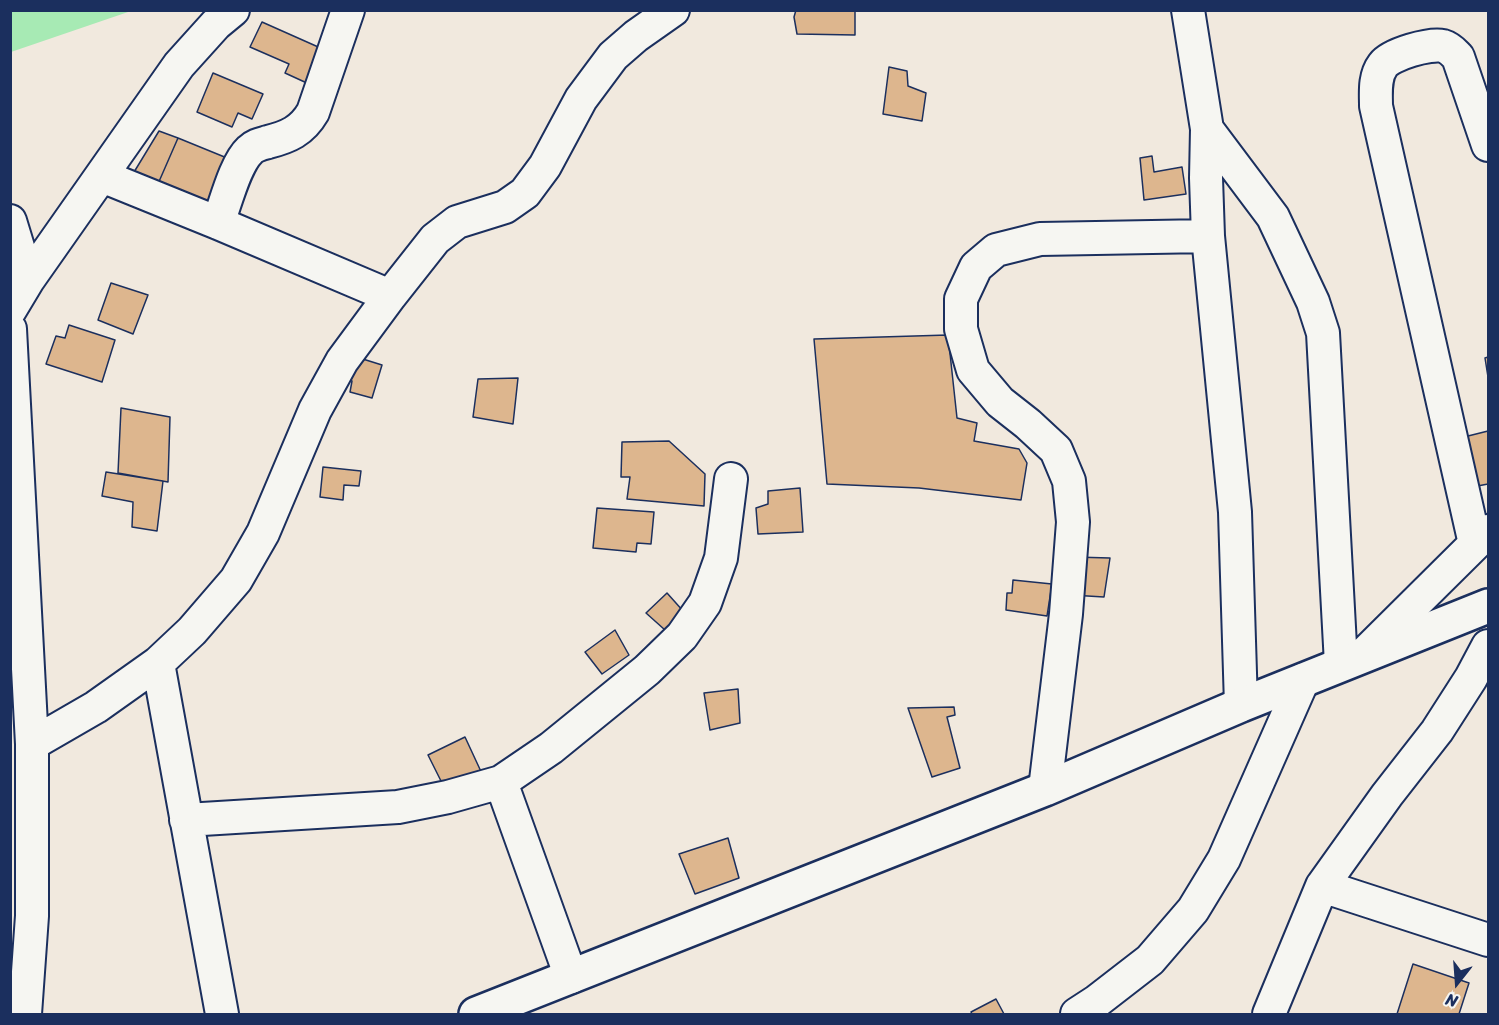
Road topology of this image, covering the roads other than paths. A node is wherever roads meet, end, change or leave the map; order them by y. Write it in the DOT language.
graph roads {
  1 [pos="233,10"];
  2 [pos="348,10"];
  3 [pos="673,10"];
  4 [pos="1188,10"];
  5 [pos="1208,129"];
  6 [pos="1488,145"];
  7 [pos="102,176"];
  8 [pos="10,221"];
  9 [pos="218,223"];
  10 [pos="1208,236"];
  11 [pos="28,280"];
  12 [pos="390,296"];
  13 [pos="10,310"];
  14 [pos="10,329"];
  15 [pos="731,479"];
  16 [pos="1482,537"];
  17 [pos="1488,606"];
  18 [pos="1488,646"];
  19 [pos="1362,656"];
  20 [pos="158,663"];
  21 [pos="1303,680"];
  22 [pos="1241,705"];
  23 [pos="32,744"];
  24 [pos="501,782"];
  25 [pos="1045,789"];
  26 [pos="186,820"];
  27 [pos="1322,886"];
  28 [pos="1488,940"];
  29 [pos="571,977"];
  30 [pos="25,1014"];
  31 [pos="222,1014"];
  32 [pos="476,1014"];
  33 [pos="1077,1014"];
  34 [pos="1269,1014"];
  1 -- 7 [label="street"];
  2 -- 9 [label="street"];
  3 -- 12 [label="street"];
  4 -- 5 [label="street"];
  5 -- 10 [label="street"];
  5 -- 19 [label="street"];
  6 -- 16 [label="street"];
  7 -- 9 [label="street"];
  7 -- 11 [label="street"];
  8 -- 11 [label="street"];
  9 -- 12 [label="street"];
  10 -- 22 [label="street"];
  10 -- 25 [label="street"];
  11 -- 13 [label="street"];
  12 -- 20 [label="street"];
  14 -- 23 [label="street"];
  15 -- 24 [label="street"];
  16 -- 19 [label="street"];
  17 -- 19 [label="street"];
  18 -- 27 [label="street"];
  19 -- 21 [label="street"];
  20 -- 23 [label="street"];
  20 -- 26 [label="street"];
  21 -- 22 [label="street"];
  21 -- 33 [label="street"];
  22 -- 25 [label="street"];
  23 -- 30 [label="street"];
  24 -- 26 [label="street"];
  24 -- 29 [label="street"];
  25 -- 29 [label="street"];
  26 -- 31 [label="street"];
  27 -- 28 [label="street"];
  27 -- 34 [label="street"];
  29 -- 32 [label="street"];
}
